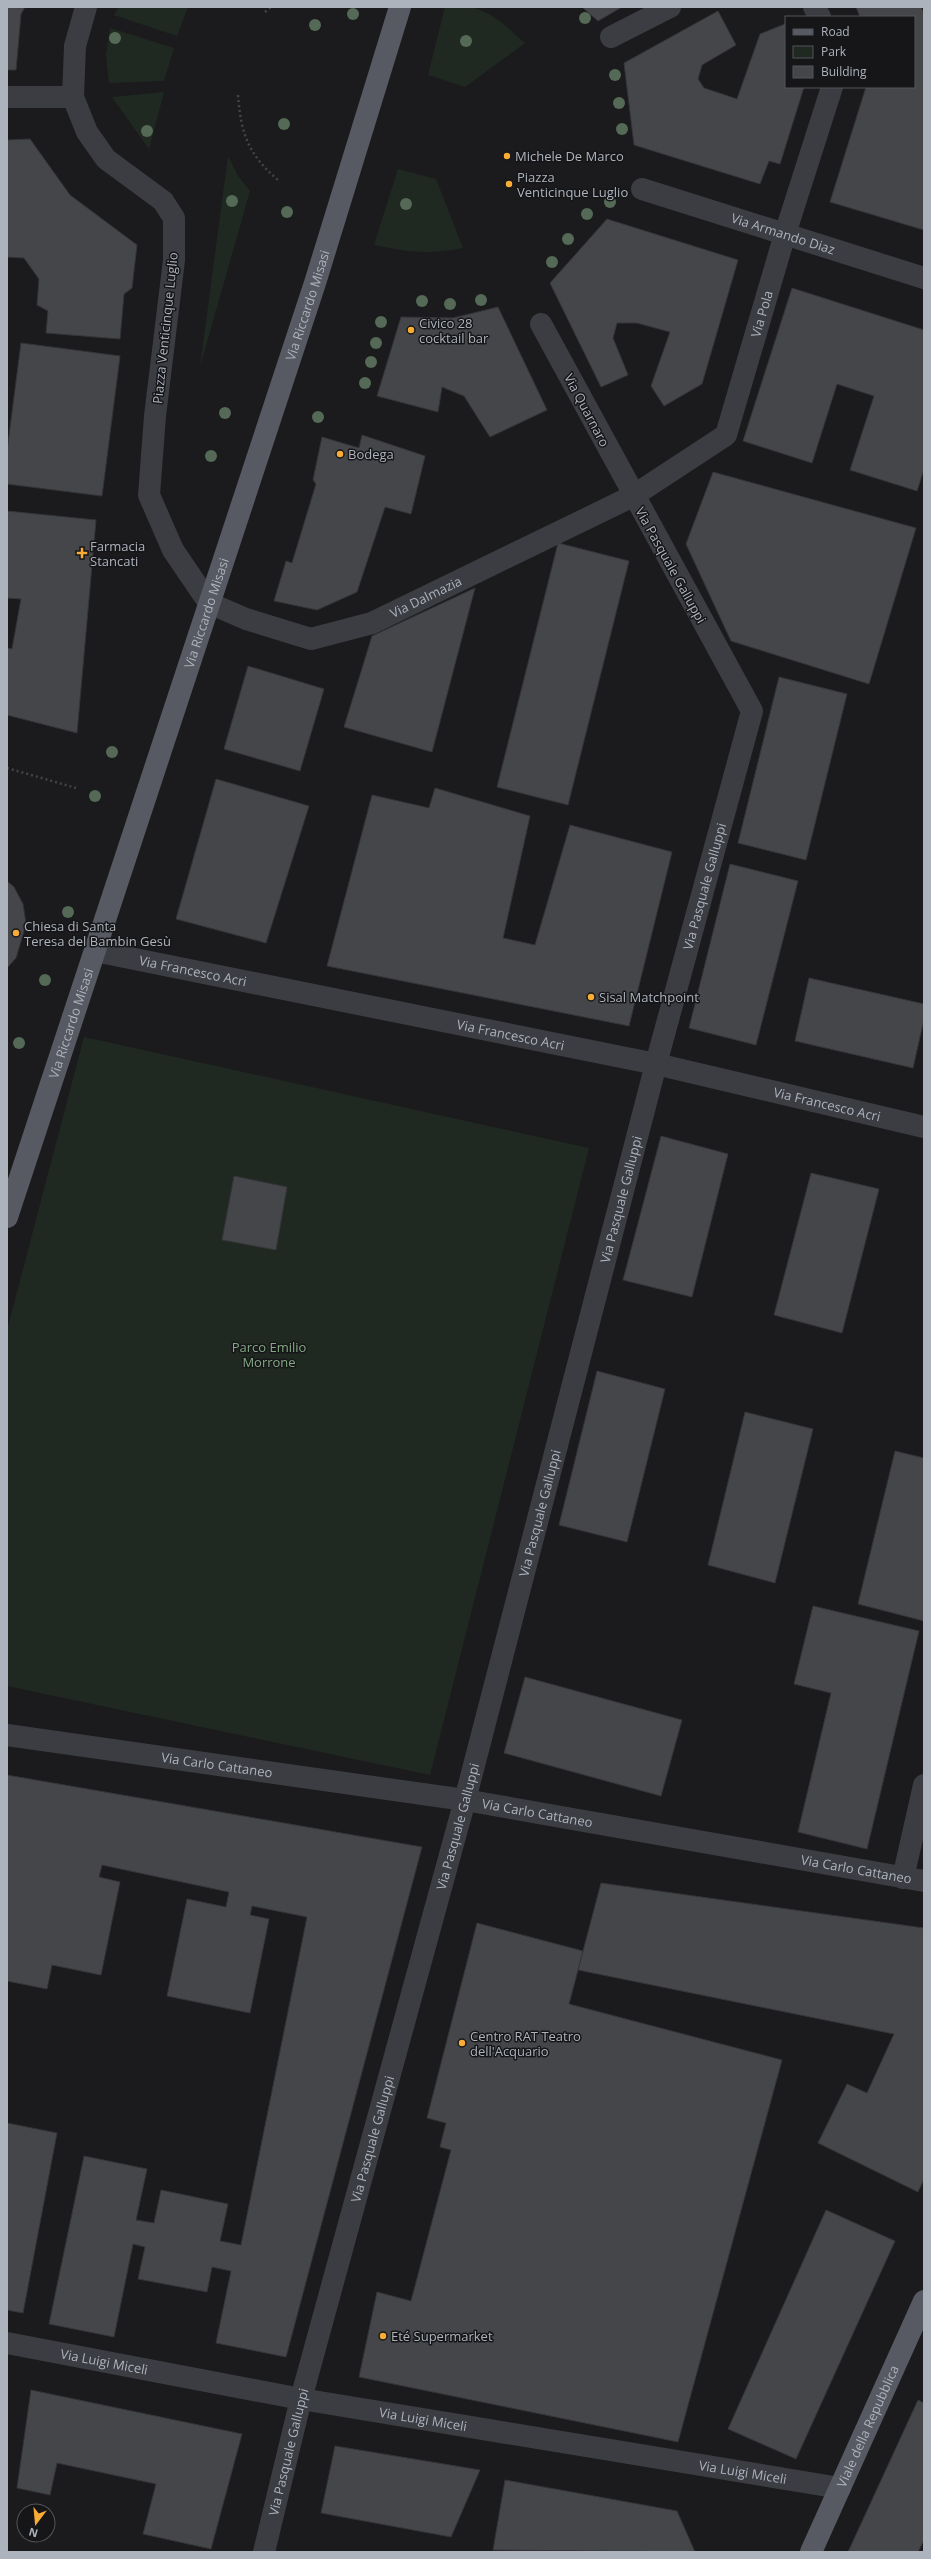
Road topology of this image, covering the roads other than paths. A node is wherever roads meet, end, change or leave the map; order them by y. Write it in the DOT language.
graph roads {
  1 [pos="86,7"];
  2 [pos="400,7"];
  3 [pos="670,7"];
  4 [pos="814,7"];
  5 [pos="819,16"];
  6 [pos="611,37"];
  7 [pos="832,88"];
  8 [pos="7,97"];
  9 [pos="73,97"];
  10 [pos="642,189"];
  11 [pos="785,234"];
  12 [pos="924,278"];
  13 [pos="541,324"];
  14 [pos="633,496"];
  15 [pos="209,603"];
  16 [pos="95,951"];
  17 [pos="656,1064"];
  18 [pos="924,1127"];
  19 [pos="7,1217"];
  20 [pos="7,1735"];
  21 [pos="924,1785"];
  22 [pos="465,1800"];
  23 [pos="903,1878"];
  24 [pos="924,1881"];
  25 [pos="924,2301"];
  26 [pos="7,2343"];
  27 [pos="301,2399"];
  28 [pos="840,2488"];
  29 [pos="264,2552"];
  30 [pos="811,2552"];
  1 -- 9 [label="street, Piazza Venticinque Luglio"];
  2 -- 15 [label="main road, Via Riccardo Misasi"];
  3 -- 6 [label="street"];
  4 -- 5 [label="street"];
  7 -- 11 [label="street, Via Pola"];
  8 -- 9 [label="street"];
  9 -- 15 [label="street, Piazza Venticinque Luglio"];
  10 -- 11 [label="street, Via Armando Diaz"];
  11 -- 12 [label="street, Via Armando Diaz"];
  11 -- 14 [label="street, Via Pola"];
  13 -- 14 [label="street, Via Quarnaro"];
  14 -- 15 [label="street, Via Dalmazia"];
  14 -- 17 [label="street, Via Pasquale Galluppi"];
  15 -- 16 [label="main road, Via Riccardo Misasi"];
  16 -- 17 [label="street, Via Francesco Acri"];
  16 -- 19 [label="main road, Via Riccardo Misasi"];
  17 -- 18 [label="street, Via Francesco Acri"];
  17 -- 22 [label="street, Via Pasquale Galluppi"];
  20 -- 22 [label="street, Via Carlo Cattaneo"];
  21 -- 23 [label="street"];
  22 -- 23 [label="street, Via Carlo Cattaneo"];
  22 -- 27 [label="street, Via Pasquale Galluppi"];
  23 -- 24 [label="street, Via Carlo Cattaneo"];
  25 -- 28 [label="main road, Viale della Repubblica"];
  26 -- 27 [label="street, Via Luigi Miceli"];
  27 -- 28 [label="street, Via Luigi Miceli"];
  27 -- 29 [label="street, Via Pasquale Galluppi"];
  28 -- 30 [label="main road, Viale della Repubblica"];
}
